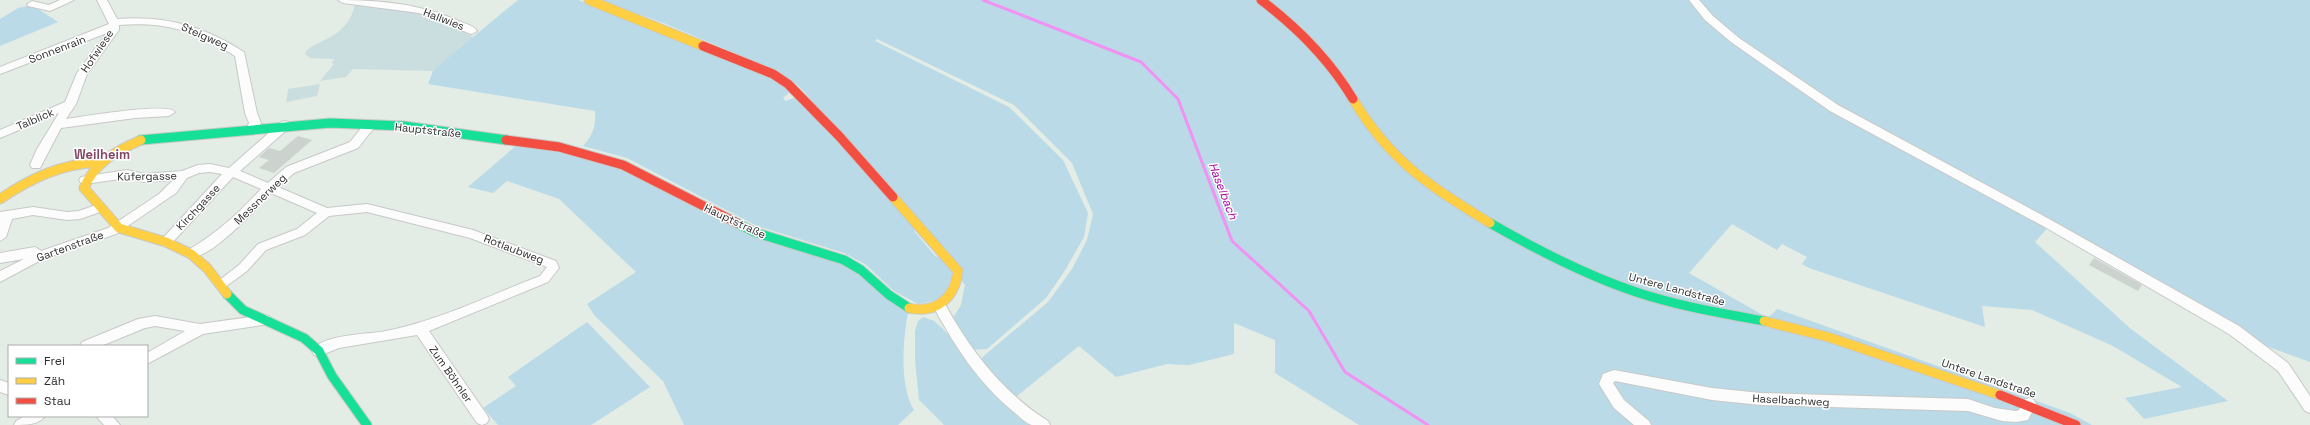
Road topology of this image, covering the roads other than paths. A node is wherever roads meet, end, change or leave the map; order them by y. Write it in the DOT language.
graph roads {
  1 [pos="69,0"];
  2 [pos="102,0"];
  3 [pos="343,0"];
  4 [pos="589,0"];
  5 [pos="1261,0"];
  6 [pos="1694,0"];
  7 [pos="32,4"];
  8 [pos="114,24"];
  9 [pos="472,31"];
  10 [pos="0,71"];
  11 [pos="70,104"];
  12 [pos="169,112"];
  13 [pos="60,124"];
  14 [pos="285,125"];
  15 [pos="370,125"];
  16 [pos="252,129"];
  17 [pos="0,134"];
  18 [pos="99,162"];
  19 [pos="36,165"];
  20 [pos="231,172"];
  21 [pos="184,175"];
  22 [pos="85,180"];
  23 [pos="0,189"];
  24 [pos="268,189"];
  25 [pos="13,190"];
  26 [pos="0,200"];
  27 [pos="99,208"];
  28 [pos="326,212"];
  29 [pos="4,216"];
  30 [pos="119,228"];
  31 [pos="0,237"];
  32 [pos="166,242"];
  33 [pos="191,254"];
  34 [pos="39,256"];
  35 [pos="0,258"];
  36 [pos="0,277"];
  37 [pos="221,285"];
  38 [pos="939,306"];
  39 [pos="264,320"];
  40 [pos="200,329"];
  41 [pos="420,329"];
  42 [pos="88,345"];
  43 [pos="319,351"];
  44 [pos="148,358"];
  45 [pos="2029,404"];
  46 [pos="2310,408"];
  47 [pos="36,417"];
  48 [pos="104,417"];
  49 [pos="482,419"];
  50 [pos="21,425"];
  51 [pos="113,425"];
  52 [pos="367,425"];
  53 [pos="1043,425"];
  54 [pos="1644,425"];
  55 [pos="2076,425"];
  1 -- 7 [label="street"];
  2 -- 8 [label="street, Hofwiese"];
  3 -- 9 [label="street, Hallwies"];
  4 -- 38 [label="street"];
  5 -- 45 [label="street, Untere Landstraße"];
  6 -- 46 [label="street"];
  8 -- 10 [label="street, Sonnenrain"];
  8 -- 11 [label="street, Hofwiese"];
  8 -- 16 [label="street, Steigweg"];
  11 -- 13 [label="street, Hofwiese"];
  11 -- 17 [label="street, Talblick"];
  12 -- 13 [label="street"];
  13 -- 19 [label="street, Hofwiese"];
  14 -- 15 [label="street, Hauptstraße"];
  14 -- 16 [label="street, Hauptstraße"];
  14 -- 20 [label="street, Kirchgasse"];
  15 -- 24 [label="street, Messnerweg"];
  15 -- 38 [label="street, Hauptstraße"];
  16 -- 18 [label="street, Hauptstraße"];
  18 -- 22 [label="street, Hauptstraße"];
  18 -- 25 [label="street"];
  20 -- 21 [label="street, Küfergasse"];
  20 -- 24 [label="street, Rotlaubweg"];
  20 -- 32 [label="street, Kirchgasse"];
  21 -- 22 [label="street, Küfergasse"];
  21 -- 30 [label="street, Gartenstraße"];
  22 -- 27 [label="street"];
  23 -- 25 [label="street"];
  24 -- 28 [label="street, Rotlaubweg"];
  24 -- 33 [label="street, Messnerweg"];
  25 -- 26 [label="street"];
  27 -- 29 [label="street"];
  27 -- 30 [label="street"];
  28 -- 37 [label="street"];
  28 -- 41 [label="street, Rotlaubweg"];
  29 -- 31 [label="street"];
  30 -- 32 [label="street"];
  30 -- 34 [label="street, Gartenstraße"];
  32 -- 33 [label="street"];
  33 -- 37 [label="street"];
  34 -- 35 [label="street"];
  34 -- 36 [label="street, Gartenstraße"];
  37 -- 39 [label="street"];
  38 -- 53 [label="street"];
  39 -- 40 [label="street"];
  39 -- 43 [label="street"];
  40 -- 42 [label="street"];
  40 -- 44 [label="street"];
  41 -- 43 [label="street, Rotlaubweg"];
  41 -- 49 [label="street, Zum Böhnler"];
  43 -- 52 [label="street"];
  45 -- 54 [label="street, Haselbachweg"];
  45 -- 55 [label="street, Untere Landstraße"];
  47 -- 50 [label="street"];
  48 -- 51 [label="street"];
}
